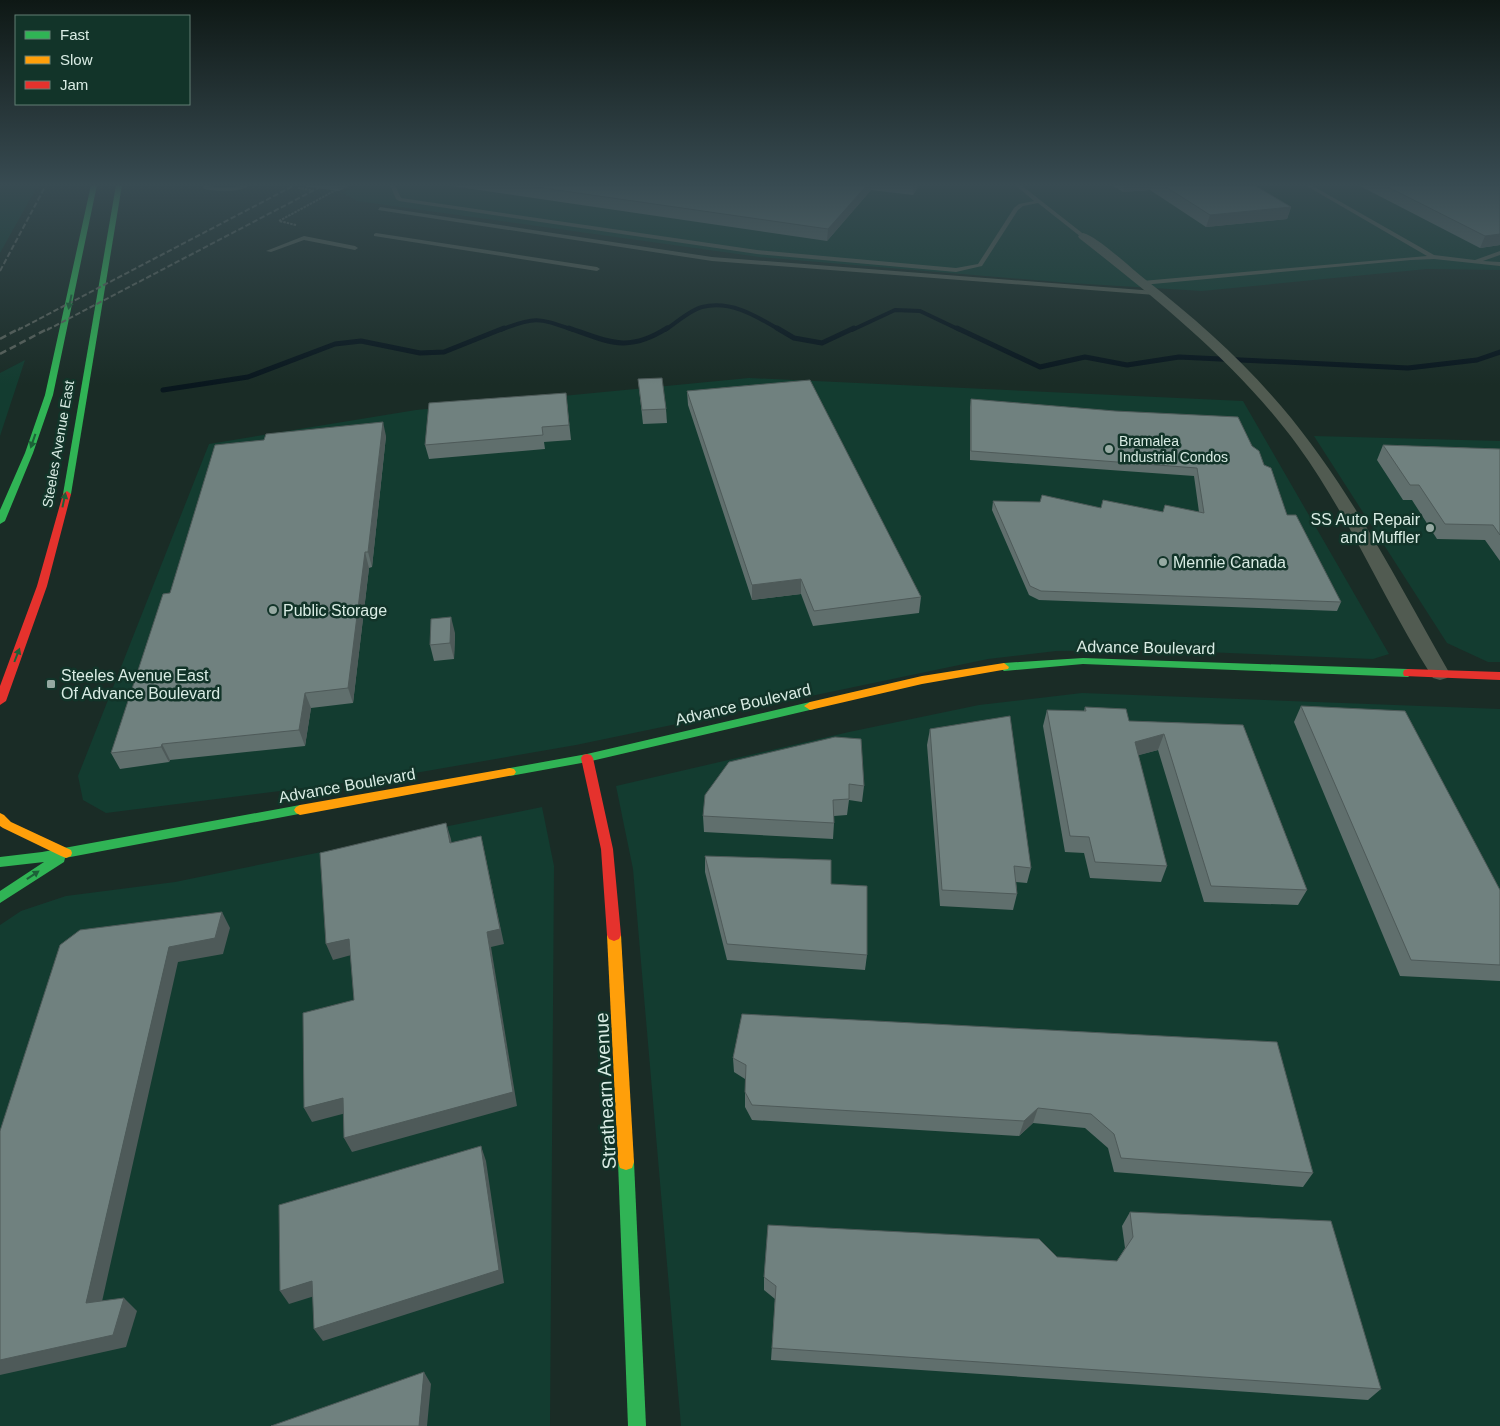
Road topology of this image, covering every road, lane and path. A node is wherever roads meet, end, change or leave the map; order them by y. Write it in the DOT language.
graph roads {
  1 [pos="81,252"];
  2 [pos="106,252"];
  3 [pos="487,252"];
  4 [pos="663,252"];
  5 [pos="754,252"];
  6 [pos="989,252"];
  7 [pos="1103,252"];
  8 [pos="1424,252"];
  9 [pos="1500,253"];
  10 [pos="1434,257"];
  11 [pos="1475,261"];
  12 [pos="1500,264"];
  13 [pos="591,273"];
  14 [pos="1142,283"];
  15 [pos="1155,293"];
  16 [pos="0,521"];
  17 [pos="1440,674"];
  18 [pos="1500,676"];
  19 [pos="0,701"];
  20 [pos="587,758"];
  21 [pos="0,818"];
  22 [pos="66,853"];
  23 [pos="0,862"];
  24 [pos="0,898"];
  25 [pos="637,1426"];
  1 -- 16 [label="main road, Steeles Avenue East, one-way"];
  19 -- 2 [label="main road, Steeles Avenue East, one-way"];
  3 -- 13 [label="lane"];
  4 -- 15 [label="lane"];
  5 -- 6 [label="lane"];
  7 -- 14 [label="street"];
  8 -- 10 [label="lane"];
  9 -- 11 [label="lane"];
  10 -- 11 [label="lane"];
  10 -- 14 [label="lane"];
  11 -- 12 [label="lane"];
  14 -- 15 [label="street"];
  15 -- 17 [label="street"];
  17 -- 18 [label="main road, Advance Boulevard"];
  17 -- 20 [label="main road, Advance Boulevard"];
  20 -- 22 [label="main road, Advance Boulevard"];
  20 -- 25 [label="main road, Strathearn Avenue"];
  21 -- 22 [label="main road"];
  22 -- 23 [label="main road, Advance Boulevard"];
  24 -- 22 [label="main road, one-way"];
}
